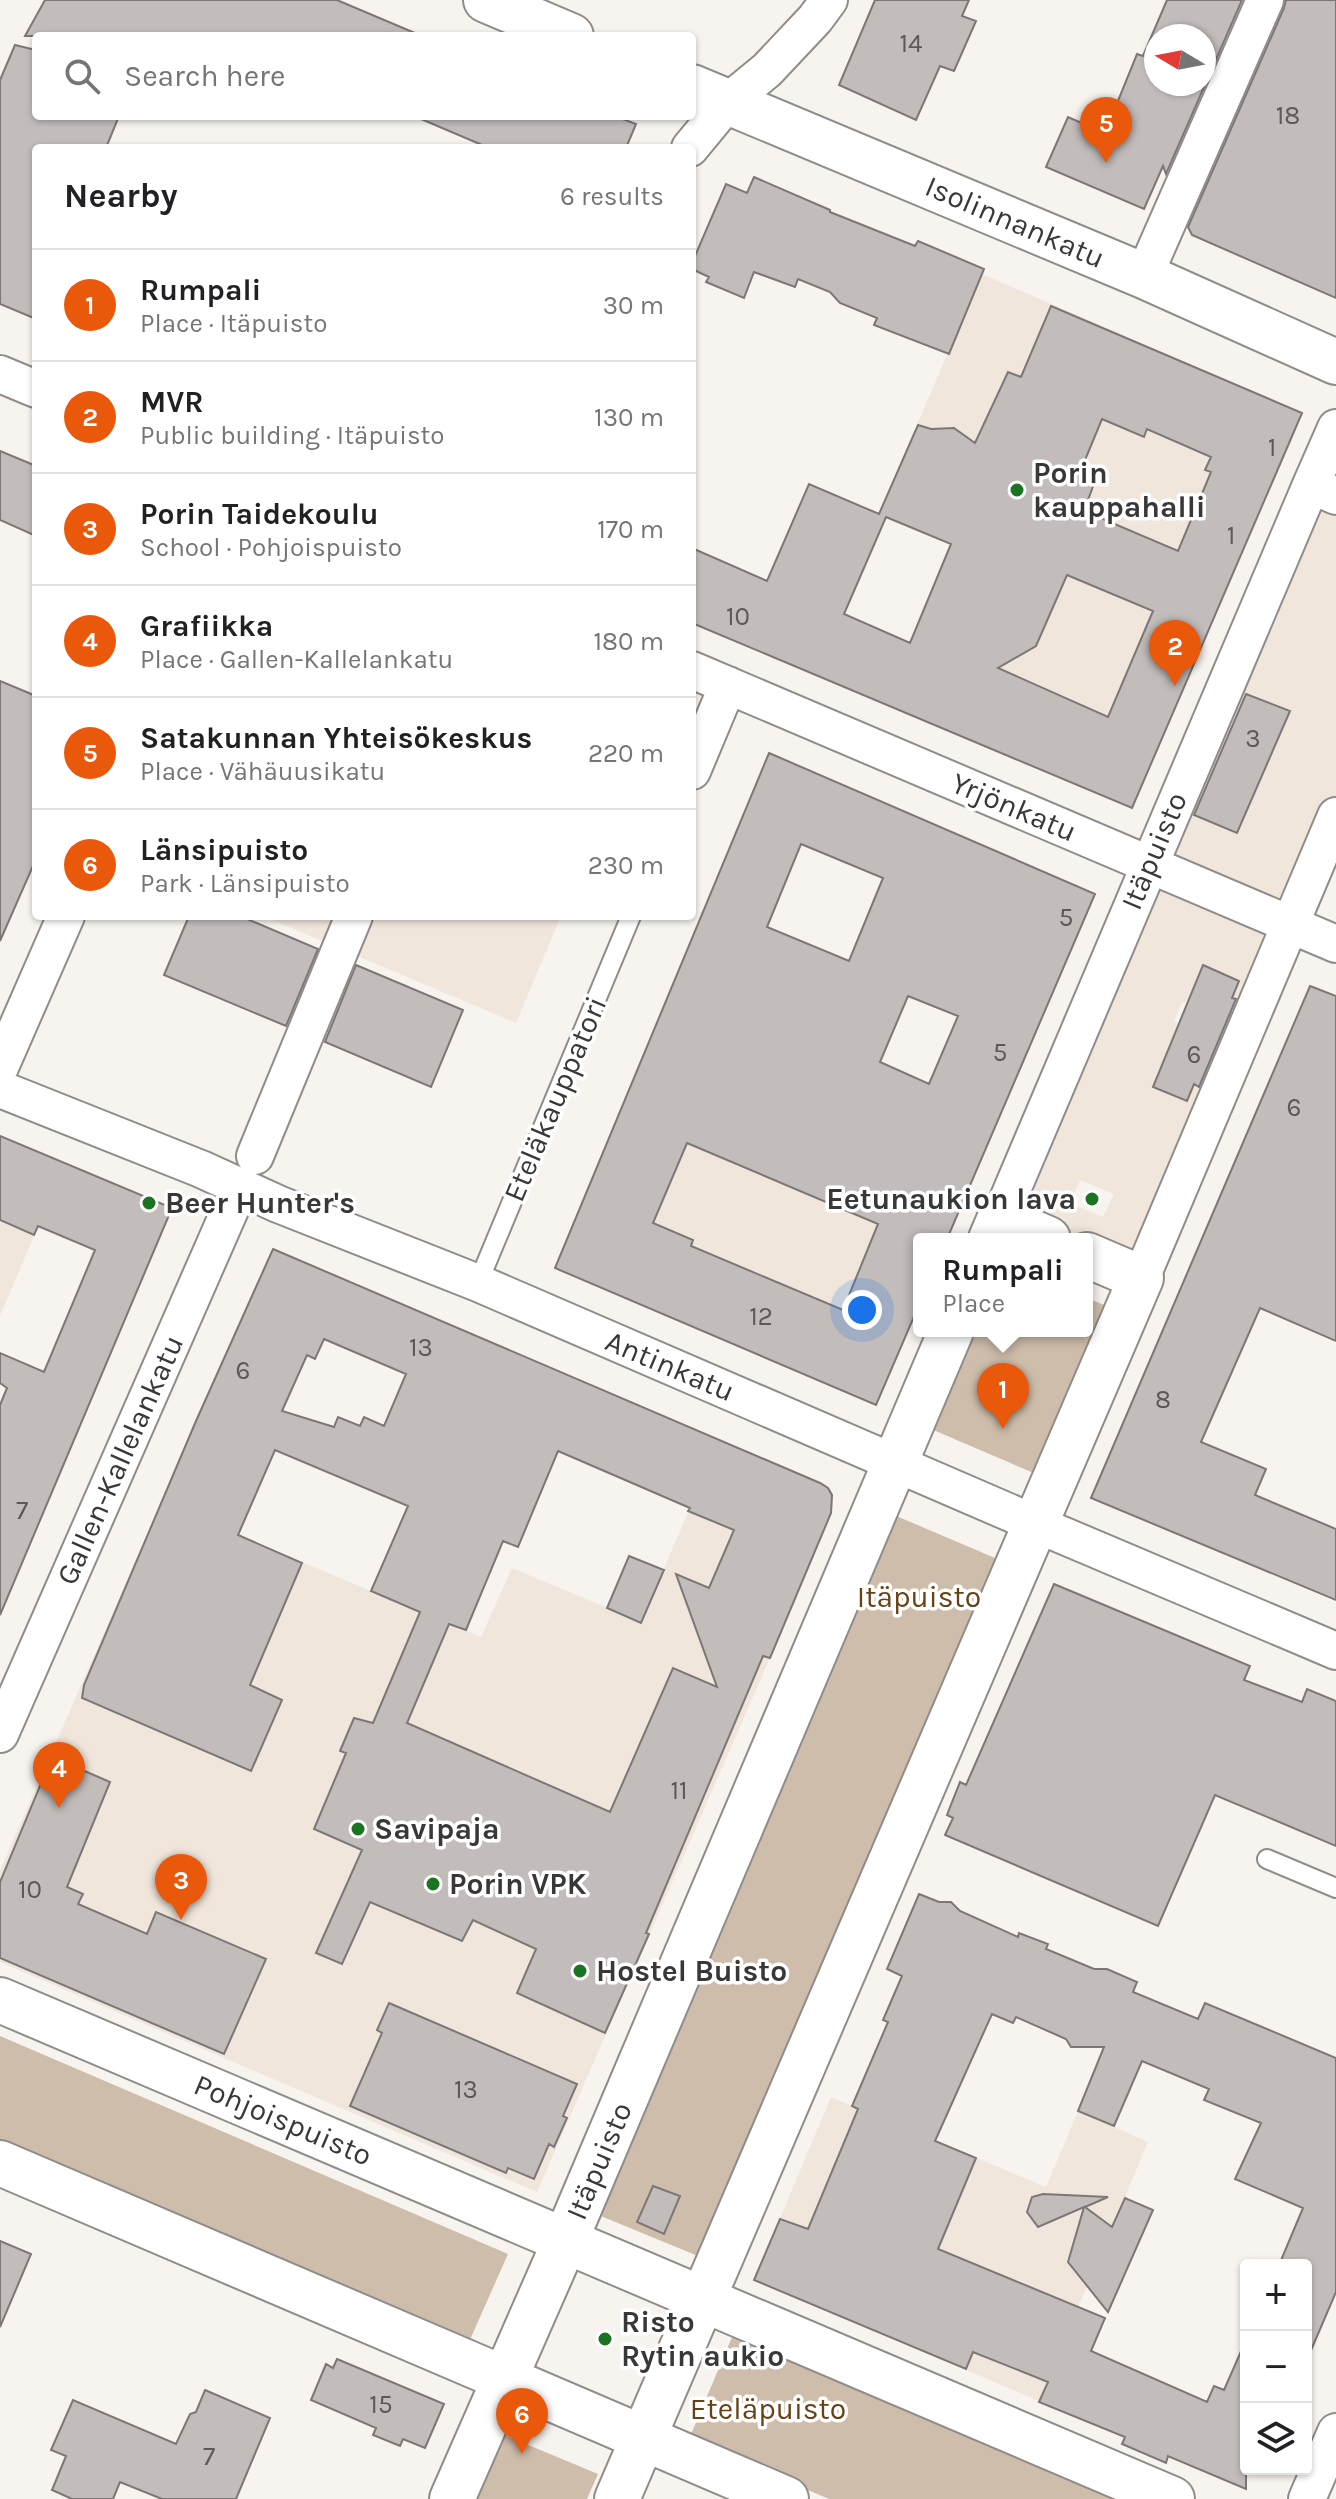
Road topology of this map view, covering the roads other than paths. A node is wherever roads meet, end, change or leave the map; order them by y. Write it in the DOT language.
graph roads {
  1 [pos="486,0"];
  2 [pos="829,0"];
  3 [pos="1265,0"];
  4 [pos="562,32"];
  5 [pos="710,94"];
  6 [pos="691,144"];
  7 [pos="1144,276"];
  8 [pos="1336,362"];
  9 [pos="0,374"];
  10 [pos="32,387"];
  11 [pos="1336,428"];
  12 [pos="1323,491"];
  13 [pos="696,672"];
  14 [pos="728,685"];
  15 [pos="696,761"];
  16 [pos="1336,816"];
  17 [pos="1149,863"];
  18 [pos="64,920"];
  19 [pos="352,920"];
  20 [pos="629,920"];
  21 [pos="1290,924"];
  22 [pos="1336,944"];
  23 [pos="0,1067"];
  24 [pos="0,1089"];
  25 [pos="247,1172"];
  26 [pos="995,1229"];
  27 [pos="1016,1233"];
  28 [pos="1093,1258"];
  29 [pos="1141,1278"];
  30 [pos="478,1283"];
  31 [pos="948,1337"];
  32 [pos="895,1464"];
  33 [pos="1036,1524"];
  34 [pos="1336,1651"];
  35 [pos="0,1734"];
  36 [pos="1267,1859"];
  37 [pos="1336,1888"];
  38 [pos="0,2000"];
  39 [pos="0,2163"];
  40 [pos="566,2239"];
  41 [pos="704,2299"];
  42 [pos="505,2379"];
  43 [pos="1336,2432"];
  44 [pos="643,2438"];
  45 [pos="452,2499"];
  46 [pos="617,2499"];
  47 [pos="786,2499"];
  48 [pos="1172,2499"];
  49 [pos="1307,2499"];
  1 -- 4 [label="street"];
  2 -- 5 [label="street"];
  3 -- 7 [label="street"];
  5 -- 6 [label="street"];
  5 -- 7 [label="street, Isolinnankatu"];
  7 -- 8 [label="street, Isolinnankatu"];
  9 -- 10 [label="street"];
  11 -- 12 [label="street, Itäpuisto"];
  12 -- 17 [label="street, Itäpuisto"];
  13 -- 14 [label="street, Yrjönkatu"];
  14 -- 15 [label="street"];
  14 -- 17 [label="street, Yrjönkatu"];
  16 -- 21 [label="street"];
  17 -- 21 [label="street, Yrjönkatu"];
  17 -- 26 [label="street, Itäpuisto"];
  18 -- 23 [label="street"];
  19 -- 25 [label="street, Gallen-Kallelankatu"];
  20 -- 30 [label="lane, Eteläkauppatori"];
  21 -- 22 [label="street, Yrjönkatu"];
  21 -- 29 [label="street"];
  24 -- 25 [label="street, Antinkatu"];
  25 -- 30 [label="street, Antinkatu"];
  25 -- 35 [label="street, Gallen-Kallelankatu"];
  26 -- 27 [label="street, Itäpuisto"];
  28 -- 29 [label="street"];
  29 -- 33 [label="street"];
  30 -- 32 [label="street, Antinkatu"];
  31 -- 32 [label="street, Itäpuisto"];
  32 -- 33 [label="street, Antinkatu"];
  32 -- 40 [label="street, Itäpuisto"];
  33 -- 34 [label="street, Antinkatu"];
  33 -- 41 [label="street"];
  36 -- 37 [label="lane"];
  38 -- 40 [label="street, Pohjoispuisto"];
  39 -- 42 [label="street"];
  40 -- 41 [label="street, Pohjoispuisto"];
  40 -- 42 [label="street, Itäpuisto"];
  41 -- 44 [label="street"];
  41 -- 48 [label="street"];
  42 -- 44 [label="street"];
  42 -- 45 [label="street, Itäpuisto"];
  43 -- 49 [label="street"];
  44 -- 46 [label="street"];
  44 -- 47 [label="street"];
}
